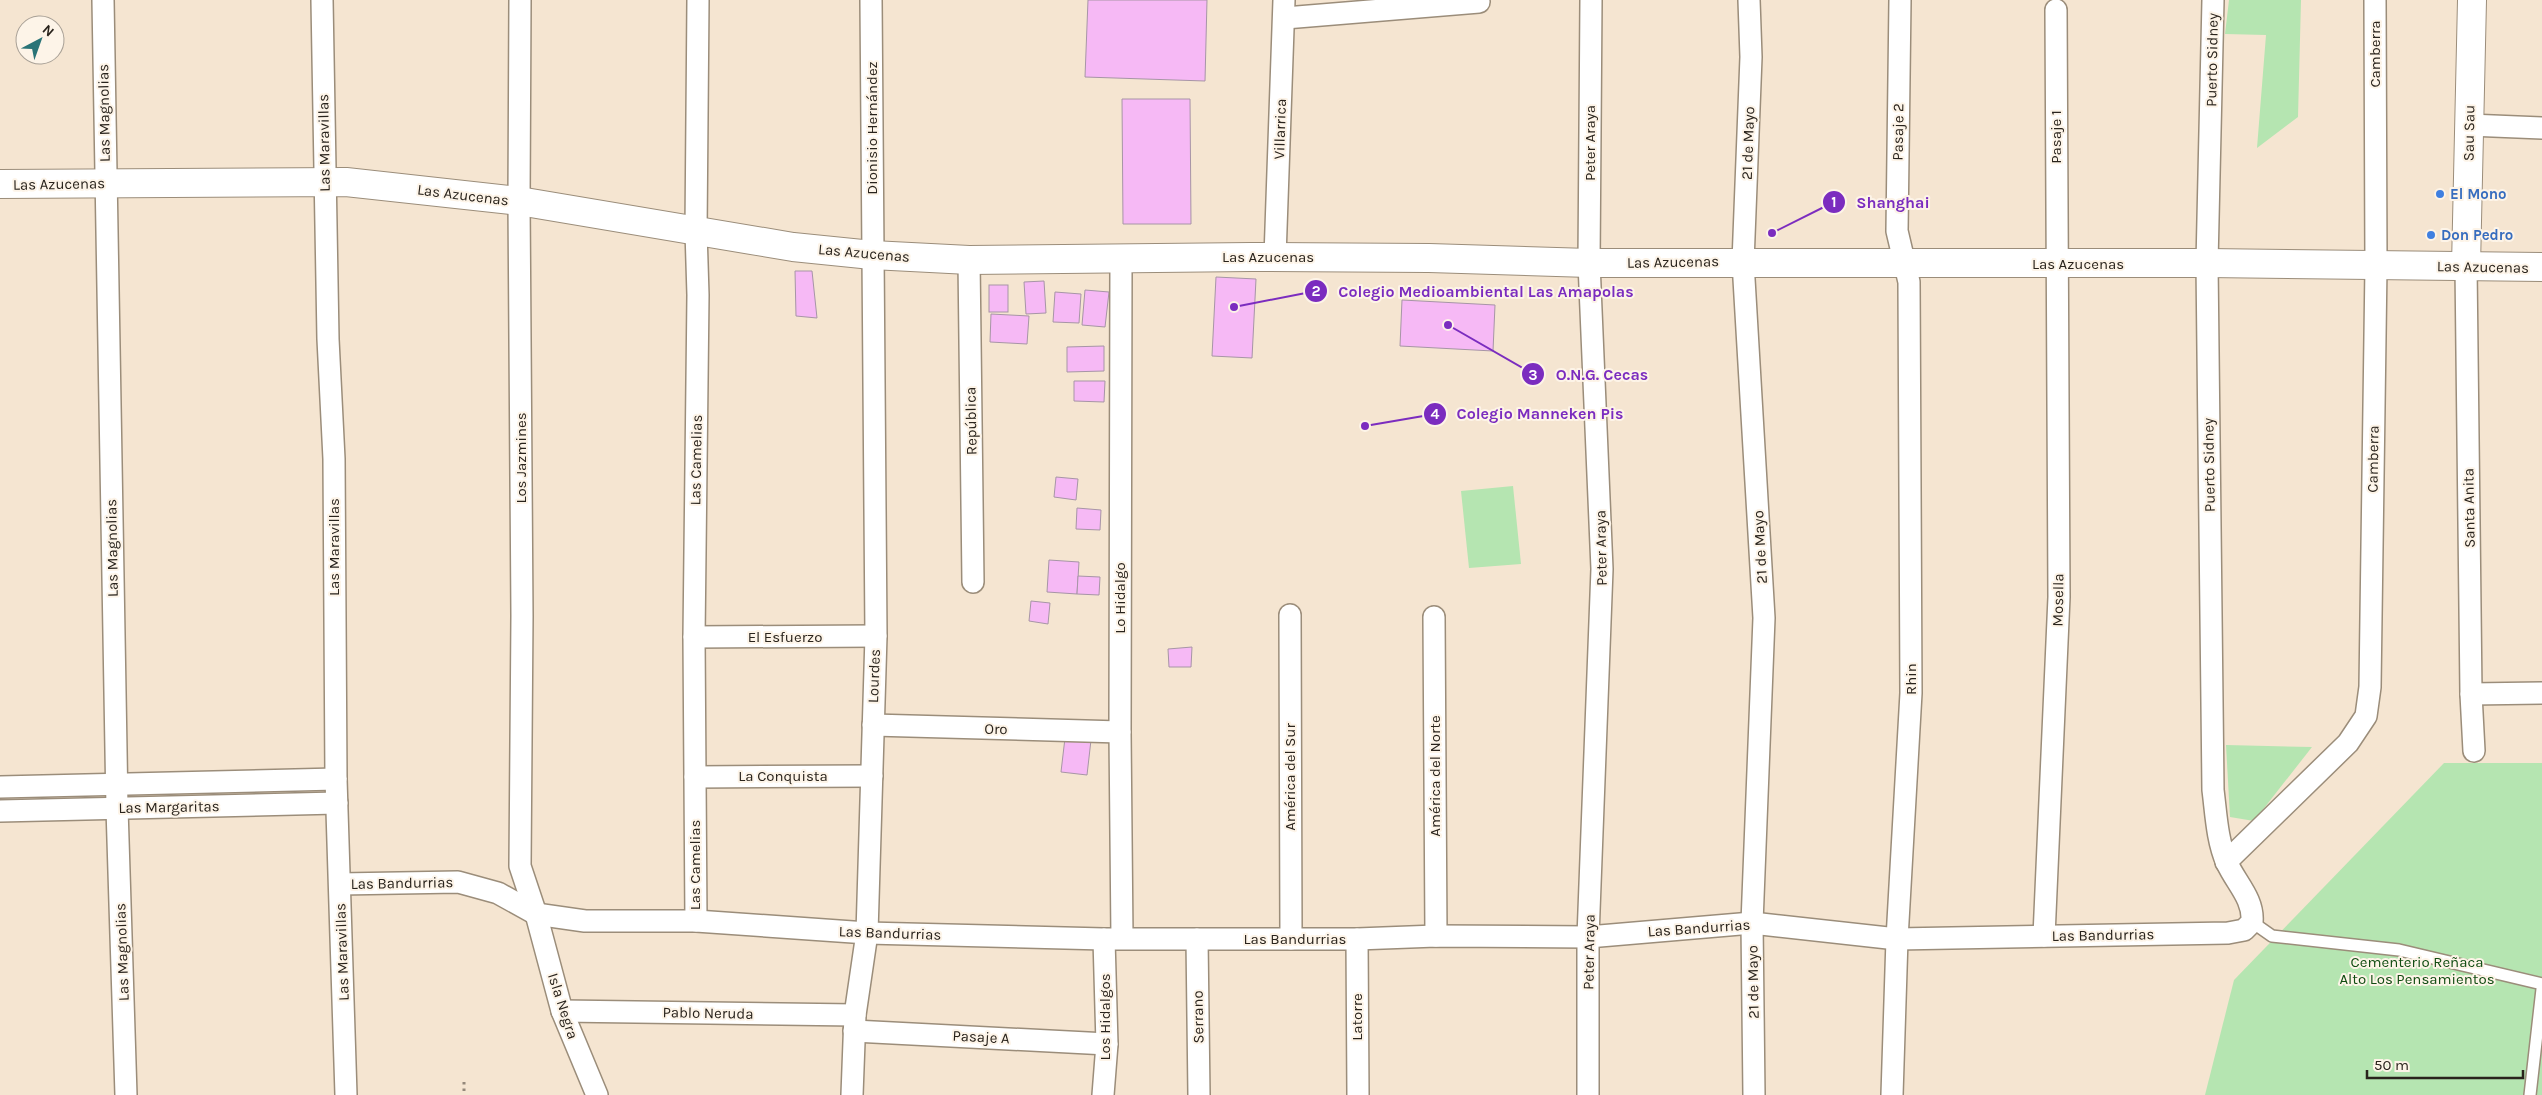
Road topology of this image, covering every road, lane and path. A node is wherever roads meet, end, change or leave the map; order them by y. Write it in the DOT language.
graph roads {
  1 [pos="102,0"];
  2 [pos="322,0"];
  3 [pos="520,0"];
  4 [pos="698,0"];
  5 [pos="871,0"];
  6 [pos="1591,0"];
  7 [pos="1749,0"];
  8 [pos="1900,0"];
  9 [pos="2213,0"];
  10 [pos="2374,0"];
  11 [pos="2472,0"];
  12 [pos="1479,2"];
  13 [pos="1284,9"];
  14 [pos="2056,10"];
  15 [pos="2469,126"];
  16 [pos="2542,128"];
  17 [pos="324,181"];
  18 [pos="105,183"];
  19 [pos="0,184"];
  20 [pos="519,201"];
  21 [pos="696,231"];
  22 [pos="872,255"];
  23 [pos="1121,258"];
  24 [pos="1276,258"];
  25 [pos="970,260"];
  26 [pos="1743,262"];
  27 [pos="1589,263"];
  28 [pos="1906,263"];
  29 [pos="2207,263"];
  30 [pos="2056,264"];
  31 [pos="2376,266"];
  32 [pos="2466,266"];
  33 [pos="2542,267"];
  34 [pos="973,582"];
  35 [pos="1290,615"];
  36 [pos="1434,617"];
  37 [pos="876,636"];
  38 [pos="694,637"];
  39 [pos="2542,693"];
  40 [pos="2471,694"];
  41 [pos="873,725"];
  42 [pos="1120,732"];
  43 [pos="2474,751"];
  44 [pos="872,776"];
  45 [pos="695,777"];
  46 [pos="336,778"];
  47 [pos="116,785"];
  48 [pos="0,787"];
  49 [pos="337,803"];
  50 [pos="117,808"];
  51 [pos="0,811"];
  52 [pos="2226,862"];
  53 [pos="340,884"];
  54 [pos="536,914"];
  55 [pos="696,921"];
  56 [pos="2252,922"];
  57 [pos="1752,924"];
  58 [pos="867,933"];
  59 [pos="1436,936"];
  60 [pos="2044,936"];
  61 [pos="1588,937"];
  62 [pos="1113,938"];
  63 [pos="1197,939"];
  64 [pos="1291,939"];
  65 [pos="1357,939"];
  66 [pos="1898,940"];
  67 [pos="2542,984"];
  68 [pos="2542,988"];
  69 [pos="562,1011"];
  70 [pos="854,1023"];
  71 [pos="1107,1044"];
  72 [pos="464,1082"];
  73 [pos="126,1095"];
  74 [pos="346,1095"];
  75 [pos="464,1095"];
  76 [pos="597,1095"];
  77 [pos="852,1095"];
  78 [pos="1103,1095"];
  79 [pos="1199,1095"];
  80 [pos="1358,1095"];
  81 [pos="1588,1095"];
  82 [pos="1754,1095"];
  83 [pos="1892,1095"];
  84 [pos="2530,1095"];
  1 -- 18 [label="street, Las Magnolias"];
  2 -- 17 [label="street, Las Maravillas"];
  3 -- 20 [label="street, Los Jazmines"];
  4 -- 21 [label="street, Las Camelias"];
  5 -- 22 [label="street, Dionisio Hernández"];
  6 -- 27 [label="street, Peter Araya"];
  7 -- 26 [label="street, 21 de Mayo"];
  8 -- 28 [label="street, Pasaje 2"];
  9 -- 29 [label="street, Puerto Sidney"];
  10 -- 31 [label="street, Camberra"];
  11 -- 15 [label="street, Sau Sau"];
  12 -- 13 [label="street"];
  13 -- 24 [label="street, Villarrica"];
  14 -- 30 [label="street, Pasaje 1"];
  15 -- 16 [label="street"];
  15 -- 32 [label="street, Sau Sau"];
  17 -- 18 [label="street, Las Azucenas"];
  17 -- 20 [label="street, Las Azucenas"];
  17 -- 46 [label="street, Las Maravillas"];
  18 -- 19 [label="street, Las Azucenas"];
  18 -- 47 [label="street, Las Magnolias"];
  20 -- 21 [label="street, Las Azucenas"];
  20 -- 54 [label="street, Los Jazmines"];
  21 -- 22 [label="street, Las Azucenas"];
  21 -- 38 [label="street, Las Camelias"];
  22 -- 25 [label="street, Las Azucenas"];
  22 -- 37 [label="street, Lourdes"];
  23 -- 24 [label="street, Las Azucenas"];
  23 -- 25 [label="street, Las Azucenas"];
  23 -- 42 [label="street, Lo Hidalgo"];
  24 -- 27 [label="street, Las Azucenas"];
  25 -- 34 [label="street, República"];
  26 -- 27 [label="street, Las Azucenas"];
  26 -- 28 [label="street, Las Azucenas"];
  26 -- 57 [label="street, 21 de Mayo"];
  27 -- 61 [label="street, Peter Araya"];
  28 -- 30 [label="street, Las Azucenas"];
  28 -- 66 [label="street, Rhin"];
  29 -- 30 [label="street, Las Azucenas"];
  29 -- 31 [label="street, Las Azucenas"];
  29 -- 52 [label="street, Puerto Sidney"];
  30 -- 60 [label="street, Mosella"];
  31 -- 32 [label="street, Las Azucenas"];
  31 -- 52 [label="street, Camberra"];
  32 -- 33 [label="street, Las Azucenas"];
  32 -- 40 [label="street, Santa Anita"];
  35 -- 64 [label="street, América del Sur"];
  36 -- 59 [label="street, América del Norte"];
  37 -- 38 [label="street, El Esfuerzo"];
  37 -- 41 [label="street, Lourdes"];
  38 -- 45 [label="street, Las Camelias"];
  39 -- 40 [label="street"];
  40 -- 43 [label="street, Santa Anita"];
  41 -- 42 [label="street, Oro"];
  41 -- 44 [label="street, Lourdes"];
  42 -- 62 [label="street, Lo Hidalgo"];
  44 -- 45 [label="street, La Conquista"];
  44 -- 58 [label="street, Lourdes"];
  45 -- 55 [label="street, Las Camelias"];
  46 -- 47 [label="street, Las Margaritas"];
  46 -- 49 [label="street, Las Maravillas"];
  47 -- 48 [label="street, Las Margaritas"];
  47 -- 50 [label="street, Las Magnolias"];
  49 -- 50 [label="street, Las Margaritas"];
  49 -- 53 [label="street, Las Maravillas"];
  50 -- 51 [label="street, Las Margaritas"];
  50 -- 73 [label="street, Las Magnolias"];
  52 -- 56 [label="street, Puerto Sidney"];
  53 -- 54 [label="street, Las Bandurrias"];
  53 -- 74 [label="street, Las Maravillas"];
  54 -- 55 [label="street, Las Bandurrias"];
  54 -- 69 [label="street, Isla Negra"];
  55 -- 58 [label="street, Las Bandurrias"];
  56 -- 60 [label="street, Las Bandurrias"];
  56 -- 67 [label="lane"];
  57 -- 61 [label="street, Las Bandurrias"];
  57 -- 66 [label="street, Las Bandurrias"];
  57 -- 82 [label="street, 21 de Mayo"];
  58 -- 62 [label="street, Las Bandurrias"];
  58 -- 70 [label="street, Lourdes"];
  59 -- 61 [label="street, Las Bandurrias"];
  59 -- 65 [label="street, Las Bandurrias"];
  60 -- 66 [label="street, Las Bandurrias"];
  61 -- 81 [label="street, Peter Araya"];
  62 -- 63 [label="street, Las Bandurrias"];
  62 -- 71 [label="street, Los Hidalgos"];
  63 -- 64 [label="street, Las Bandurrias"];
  63 -- 79 [label="street, Serrano"];
  64 -- 65 [label="street, Las Bandurrias"];
  65 -- 80 [label="street, Latorre"];
  66 -- 83 [label="street, Rhin"];
  68 -- 84 [label="lane"];
  69 -- 70 [label="street, Pablo Neruda"];
  69 -- 76 [label="street, Isla Negra"];
  70 -- 71 [label="street, Pasaje A"];
  70 -- 77 [label="street, Lourdes"];
  71 -- 78 [label="street, Los Hidalgos"];
  72 -- 75 [label="path"];
}
